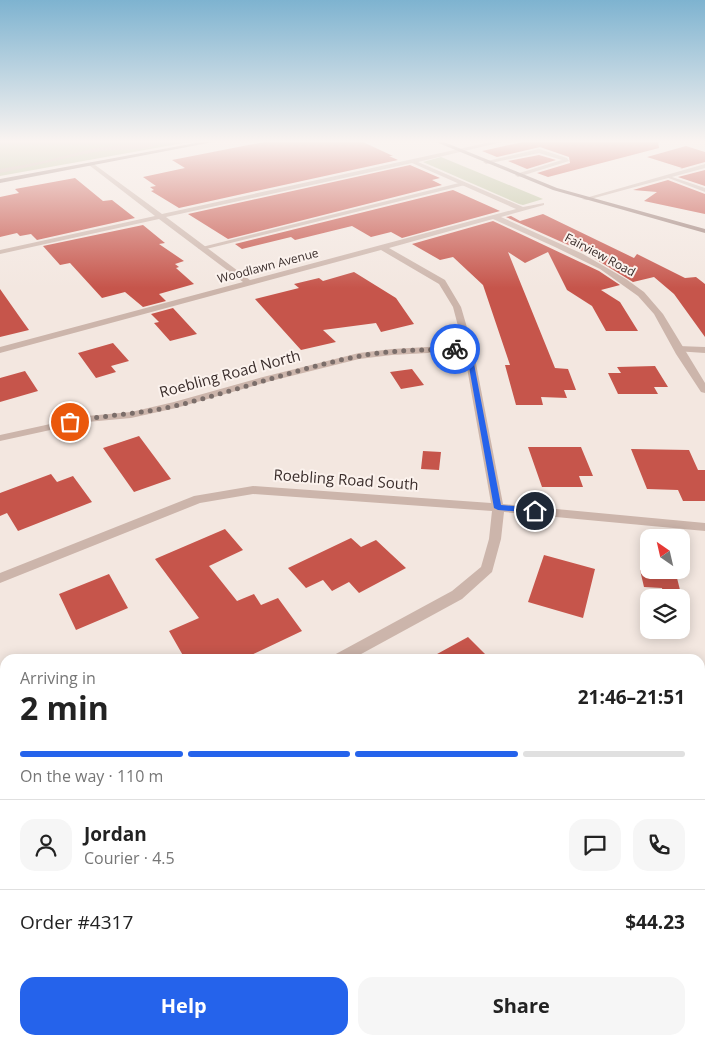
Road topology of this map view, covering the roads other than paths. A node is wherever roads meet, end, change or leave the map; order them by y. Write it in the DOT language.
graph roads {
  1 [pos="127,191"];
  2 [pos="276,191"];
  3 [pos="436,191"];
  4 [pos="480,191"];
  5 [pos="562,191"];
  6 [pos="615,191"];
  7 [pos="585,199"];
  8 [pos="542,204"];
  9 [pos="522,209"];
  10 [pos="161,216"];
  11 [pos="494,217"];
  12 [pos="705,231"];
  13 [pos="382,246"];
  14 [pos="202,248"];
  15 [pos="0,252"];
  16 [pos="249,283"];
  17 [pos="468,348"];
  18 [pos="0,350"];
  19 [pos="678,350"];
  20 [pos="705,350"];
  21 [pos="705,390"];
  22 [pos="0,438"];
  23 [pos="498,508"];
  24 [pos="705,527"];
  25 [pos="0,578"];
  26 [pos="348,654"];
  1 -- 10 [label="street"];
  2 -- 10 [label="street"];
  3 -- 14 [label="street"];
  4 -- 9 [label="street"];
  5 -- 7 [label="main road"];
  6 -- 7 [label="street"];
  7 -- 12 [label="main road"];
  8 -- 9 [label="street, Woodlawn Avenue"];
  9 -- 11 [label="street, Woodlawn Avenue"];
  10 -- 14 [label="street"];
  10 -- 15 [label="street"];
  11 -- 13 [label="street, Woodlawn Avenue"];
  11 -- 19 [label="street, Fairview Road"];
  13 -- 16 [label="street, Woodlawn Avenue"];
  13 -- 17 [label="street"];
  14 -- 16 [label="street"];
  16 -- 18 [label="street, Woodlawn Avenue"];
  17 -- 22 [label="street, Roebling Road North"];
  17 -- 23 [label="street"];
  19 -- 20 [label="street"];
  19 -- 21 [label="street, Fairview Road"];
  23 -- 24 [label="street, Roebling Road South"];
  23 -- 25 [label="street, Roebling Road South"];
  23 -- 26 [label="street"];
}
